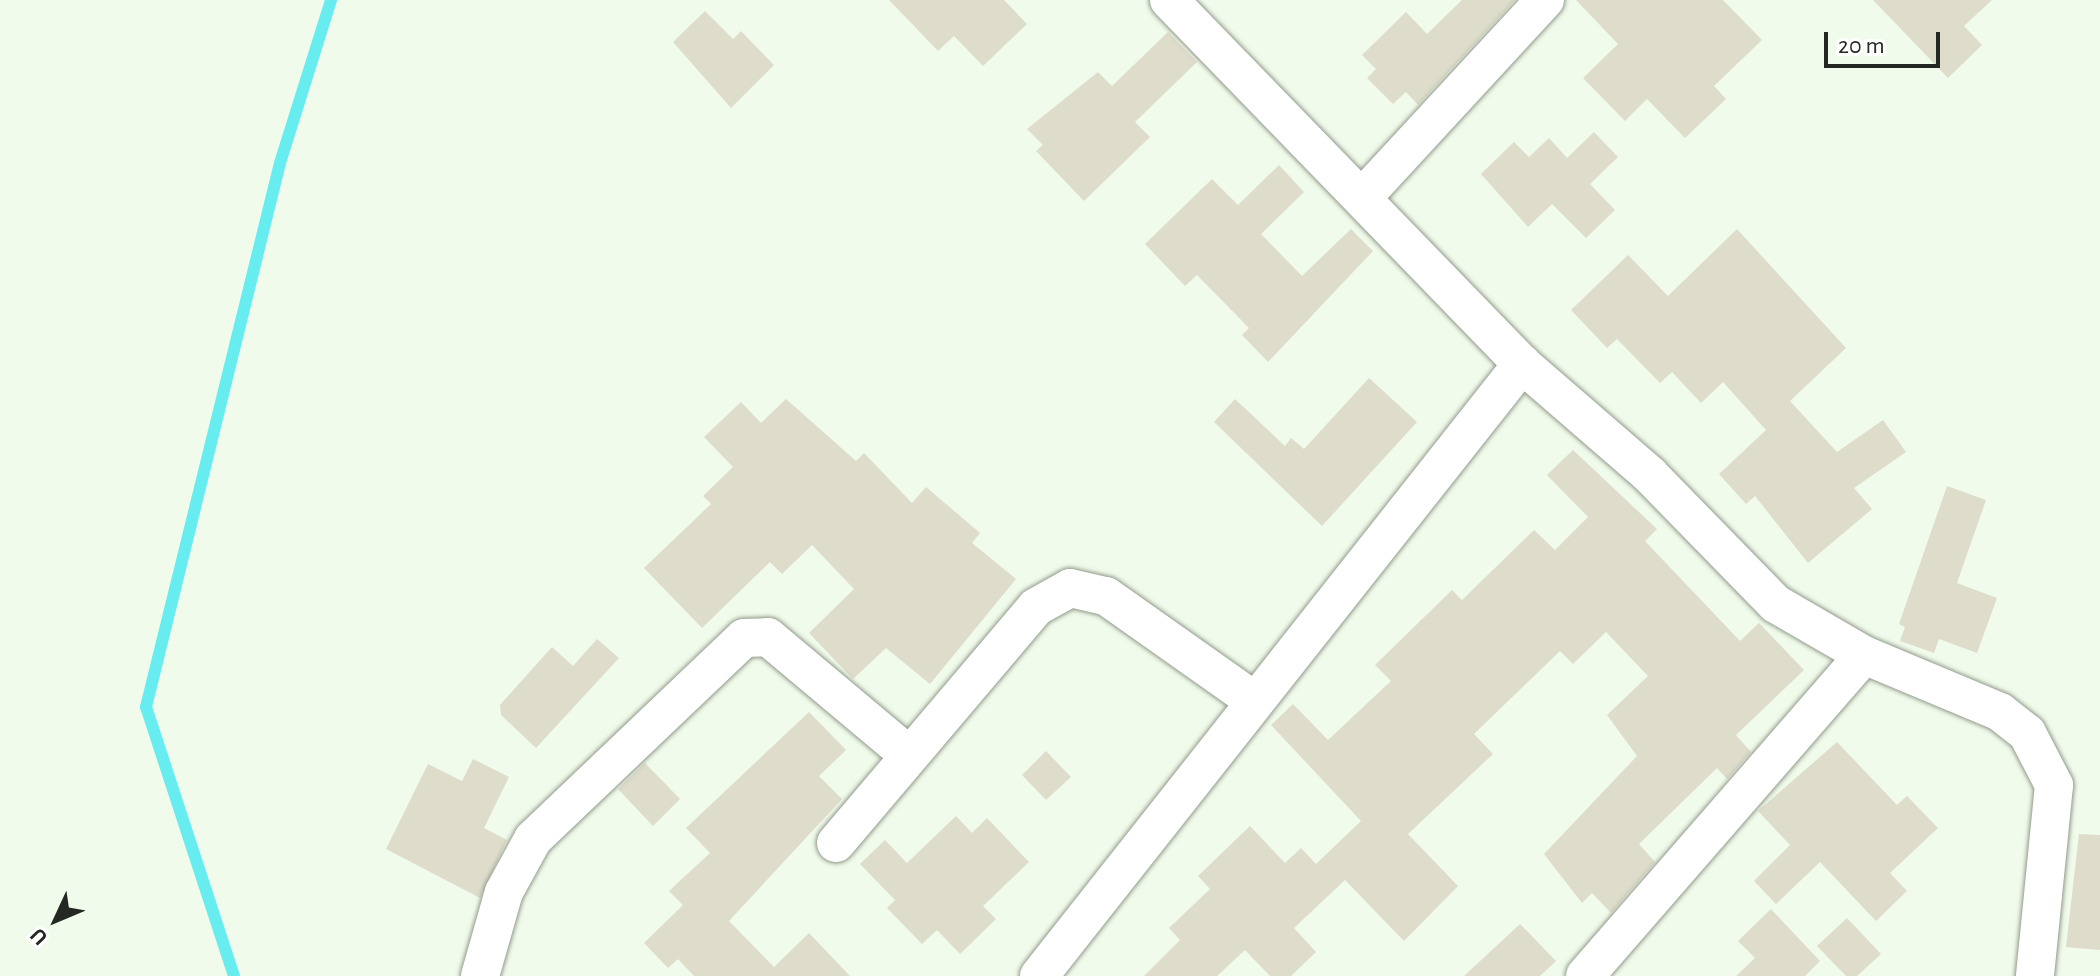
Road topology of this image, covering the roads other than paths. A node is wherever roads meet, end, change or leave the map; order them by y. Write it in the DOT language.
graph roads {
  1 [pos="1169,0"];
  2 [pos="1545,0"];
  3 [pos="1362,198"];
  4 [pos="1522,364"];
  5 [pos="1864,655"];
  6 [pos="1255,701"];
  7 [pos="905,752"];
  8 [pos="836,843"];
  9 [pos="480,976"];
  10 [pos="1039,976"];
  11 [pos="1585,976"];
  12 [pos="2035,976"];
  1 -- 3 [label="street"];
  2 -- 3 [label="street"];
  3 -- 4 [label="street"];
  4 -- 5 [label="street"];
  4 -- 6 [label="street"];
  5 -- 11 [label="street"];
  5 -- 12 [label="street"];
  6 -- 7 [label="street"];
  6 -- 10 [label="street"];
  7 -- 8 [label="street"];
  7 -- 9 [label="street"];
}
